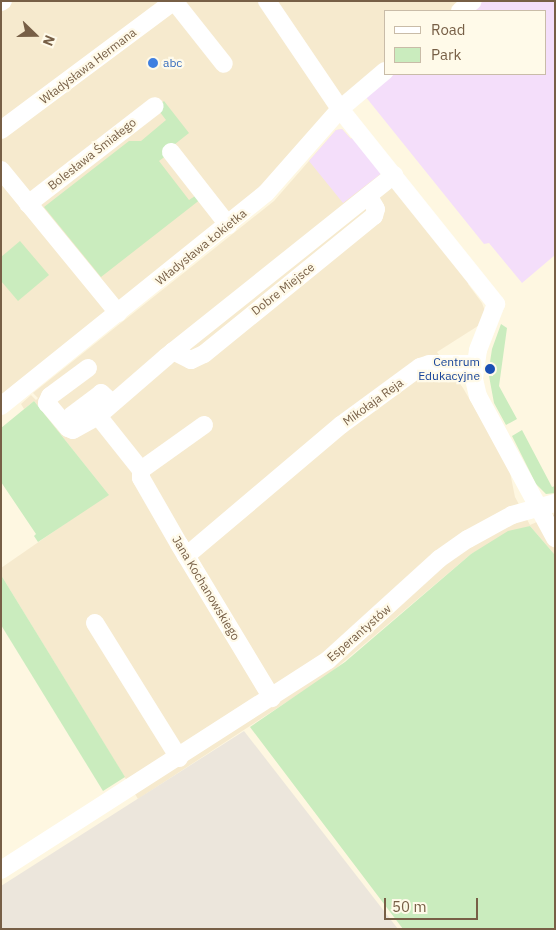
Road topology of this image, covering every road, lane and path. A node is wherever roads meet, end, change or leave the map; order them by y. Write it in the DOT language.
graph roads {
  1 [pos="174,1"];
  2 [pos="267,1"];
  3 [pos="473,1"];
  4 [pos="461,10"];
  5 [pos="224,64"];
  6 [pos="384,72"];
  7 [pos="155,106"];
  8 [pos="340,109"];
  9 [pos="1,130"];
  10 [pos="171,152"];
  11 [pos="1,170"];
  12 [pos="394,175"];
  13 [pos="28,204"];
  14 [pos="228,225"];
  15 [pos="118,312"];
  16 [pos="474,364"];
  17 [pos="88,368"];
  18 [pos="110,402"];
  19 [pos="2,405"];
  20 [pos="71,416"];
  21 [pos="98,416"];
  22 [pos="204,425"];
  23 [pos="141,474"];
  24 [pos="555,503"];
  25 [pos="536,508"];
  26 [pos="555,538"];
  27 [pos="186,556"];
  28 [pos="95,623"];
  29 [pos="272,698"];
  30 [pos="179,758"];
  31 [pos="1,870"];
  1 -- 5 [label="street"];
  1 -- 9 [label="street, Władysława Hermana"];
  2 -- 8 [label="street"];
  3 -- 4 [label="street"];
  6 -- 8 [label="street, Władysława Łokietka"];
  7 -- 13 [label="street, Bolesława Śmiałego"];
  8 -- 12 [label="street"];
  8 -- 14 [label="street, Władysława Łokietka"];
  10 -- 14 [label="street"];
  11 -- 13 [label="street"];
  12 -- 16 [label="street"];
  12 -- 18 [label="street, Dobre Miejsce"];
  13 -- 15 [label="street"];
  14 -- 15 [label="street, Władysława Łokietka"];
  15 -- 19 [label="street, Władysława Łokietka"];
  16 -- 25 [label="street"];
  16 -- 27 [label="street, Mikołaja Reja"];
  17 -- 21 [label="street"];
  18 -- 20 [label="street"];
  18 -- 21 [label="street, Dobre Miejsce"];
  21 -- 23 [label="street"];
  22 -- 23 [label="street"];
  23 -- 27 [label="street, Jana Kochanowskiego"];
  24 -- 25 [label="street, Esperantystów"];
  25 -- 26 [label="street"];
  25 -- 29 [label="street, Esperantystów"];
  27 -- 29 [label="street, Jana Kochanowskiego"];
  28 -- 30 [label="street"];
  29 -- 30 [label="street, Esperantystów"];
  30 -- 31 [label="street, Esperantystów"];
}
